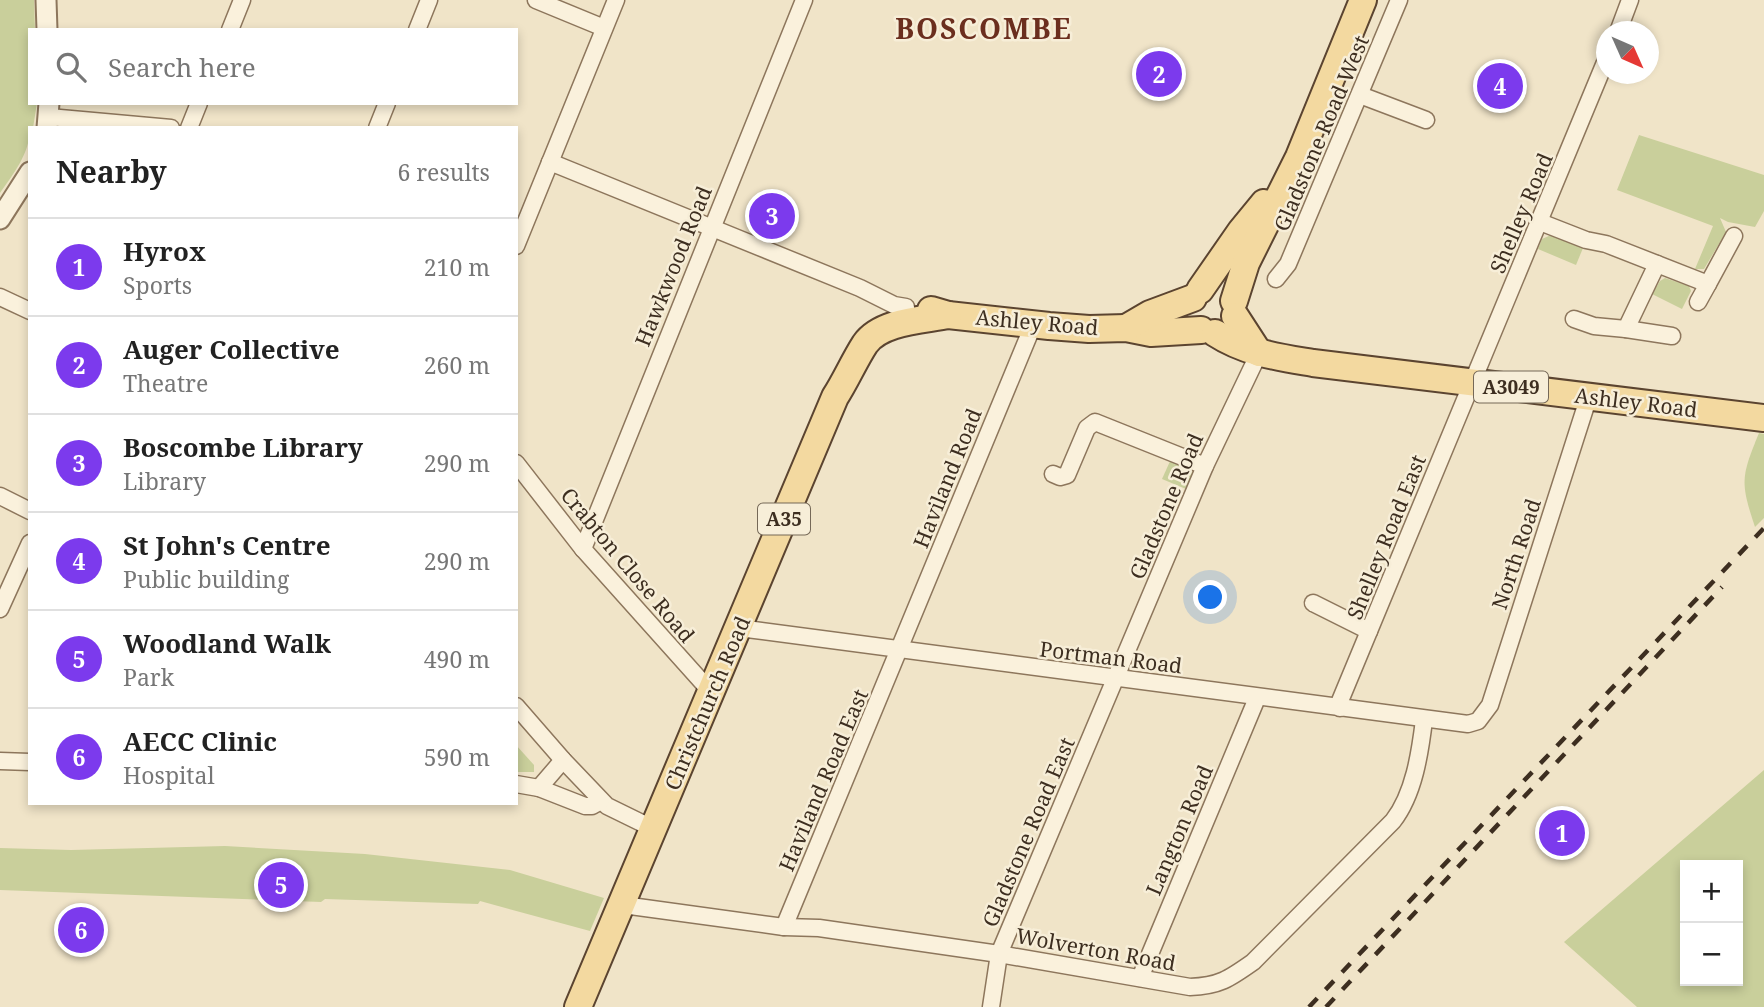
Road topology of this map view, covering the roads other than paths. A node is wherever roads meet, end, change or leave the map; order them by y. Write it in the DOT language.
graph roads {
  1 [pos="46,0"];
  2 [pos="242,0"];
  3 [pos="429,0"];
  4 [pos="536,0"];
  5 [pos="616,0"];
  6 [pos="804,0"];
  7 [pos="1355,0"];
  8 [pos="1363,0"];
  9 [pos="1399,0"];
  10 [pos="1630,0"];
  11 [pos="1622,21"];
  12 [pos="47,28"];
  13 [pos="231,28"];
  14 [pos="418,28"];
  15 [pos="604,28"];
  16 [pos="1350,29"];
  17 [pos="1596,84"];
  18 [pos="1360,95"];
  19 [pos="199,105"];
  20 [pos="386,105"];
  21 [pos="48,116"];
  22 [pos="1426,120"];
  23 [pos="150,126"];
  24 [pos="190,126"];
  25 [pos="378,126"];
  26 [pos="550,162"];
  27 [pos="1292,169"];
  28 [pos="28,175"];
  29 [pos="0,219"];
  30 [pos="1540,222"];
  31 [pos="710,229"];
  32 [pos="1734,236"];
  33 [pos="518,241"];
  34 [pos="1657,264"];
  35 [pos="1276,279"];
  36 [pos="1708,284"];
  37 [pos="1196,294"];
  38 [pos="0,297"];
  39 [pos="1698,302"];
  40 [pos="906,307"];
  41 [pos="1235,309"];
  42 [pos="28,310"];
  43 [pos="948,315"];
  44 [pos="1574,319"];
  45 [pos="1034,323"];
  46 [pos="876,326"];
  47 [pos="1126,328"];
  48 [pos="1626,329"];
  49 [pos="1208,332"];
  50 [pos="1672,336"];
  51 [pos="1259,352"];
  52 [pos="1472,382"];
  53 [pos="1589,396"];
  54 [pos="1762,413"];
  55 [pos="518,466"];
  56 [pos="1205,466"];
  57 [pos="1053,474"];
  58 [pos="0,496"];
  59 [pos="28,509"];
  60 [pos="28,547"];
  61 [pos="583,549"];
  62 [pos="1312,603"];
  63 [pos="0,609"];
  64 [pos="739,628"];
  65 [pos="1369,631"];
  66 [pos="901,649"];
  67 [pos="1116,678"];
  68 [pos="711,692"];
  69 [pos="1257,698"];
  70 [pos="518,708"];
  71 [pos="1340,708"];
  72 [pos="1424,720"];
  73 [pos="1478,721"];
  74 [pos="0,761"];
  75 [pos="563,761"];
  76 [pos="28,762"];
  77 [pos="518,784"];
  78 [pos="539,788"];
  79 [pos="601,801"];
  80 [pos="654,829"];
  81 [pos="623,905"];
  82 [pos="784,927"];
  83 [pos="999,954"];
  84 [pos="1140,978"];
  85 [pos="578,1007"];
  86 [pos="991,1007"];
  1 -- 12 [label="street"];
  2 -- 13 [label="street"];
  3 -- 14 [label="street"];
  4 -- 15 [label="street"];
  5 -- 15 [label="street"];
  6 -- 31 [label="street, Hawkwood Road"];
  7 -- 16 [label="main road"];
  8 -- 16 [label="main road"];
  9 -- 18 [label="street, Gladstone Road West"];
  10 -- 11 [label="street"];
  15 -- 26 [label="street"];
  16 -- 27 [label="main road"];
  17 -- 30 [label="street, Shelley Road"];
  18 -- 22 [label="street"];
  18 -- 35 [label="street, Gladstone Road West"];
  19 -- 24 [label="street"];
  20 -- 25 [label="street"];
  21 -- 23 [label="street"];
  26 -- 31 [label="street"];
  26 -- 33 [label="street"];
  27 -- 37 [label="main road"];
  27 -- 41 [label="main road"];
  28 -- 29 [label="street"];
  30 -- 34 [label="street"];
  30 -- 52 [label="street, Shelley Road"];
  31 -- 40 [label="street"];
  31 -- 61 [label="street, Hawkwood Road"];
  32 -- 36 [label="street"];
  34 -- 36 [label="street"];
  34 -- 48 [label="street"];
  36 -- 39 [label="street"];
  37 -- 41 [label="main road"];
  37 -- 47 [label="main road, Ashley Road"];
  37 -- 49 [label="main road"];
  38 -- 42 [label="street"];
  40 -- 43 [label="main road, Ashley Road"];
  40 -- 46 [label="main road, Ashley Road"];
  41 -- 49 [label="main road"];
  41 -- 51 [label="main road"];
  43 -- 45 [label="main road, Ashley Road"];
  43 -- 46 [label="main road, Ashley Road"];
  44 -- 48 [label="street"];
  45 -- 47 [label="main road, Ashley Road"];
  45 -- 66 [label="street, Haviland Road"];
  46 -- 64 [label="main road, Christchurch Road / A35"];
  47 -- 49 [label="main road, Ashley Road"];
  48 -- 50 [label="street"];
  49 -- 51 [label="main road, Ashley Road / A3049"];
  51 -- 52 [label="main road, Ashley Road / A3049"];
  51 -- 56 [label="street, Gladstone Road"];
  52 -- 53 [label="main road, Ashley Road / A3049"];
  52 -- 65 [label="street, Shelley Road East"];
  53 -- 54 [label="main road, Ashley Road / A3049"];
  53 -- 73 [label="street, North Road"];
  55 -- 61 [label="street, Crabton Close Road"];
  56 -- 57 [label="street"];
  56 -- 67 [label="street, Gladstone Road"];
  58 -- 59 [label="street"];
  60 -- 63 [label="street"];
  61 -- 68 [label="street, Crabton Close Road"];
  62 -- 65 [label="street"];
  64 -- 66 [label="street, Portman Road"];
  64 -- 68 [label="main road, Christchurch Road / A35"];
  65 -- 71 [label="street, Shelley Road East"];
  66 -- 67 [label="street, Portman Road"];
  66 -- 82 [label="street, Haviland Road East"];
  67 -- 69 [label="street, Portman Road"];
  67 -- 83 [label="street, Gladstone Road East"];
  68 -- 80 [label="main road, Christchurch Road / A35"];
  69 -- 71 [label="street, Portman Road"];
  69 -- 84 [label="street, Langton Road"];
  70 -- 75 [label="street"];
  71 -- 72 [label="street, Portman Road"];
  72 -- 73 [label="street, Portman Road"];
  72 -- 84 [label="street, Wolverton Road"];
  74 -- 76 [label="street"];
  75 -- 78 [label="street"];
  75 -- 79 [label="street"];
  77 -- 78 [label="street"];
  78 -- 79 [label="street"];
  79 -- 80 [label="street"];
  80 -- 81 [label="main road, Christchurch Road / A35"];
  81 -- 82 [label="street, Wolverton Road"];
  81 -- 85 [label="main road, Christchurch Road / A35"];
  82 -- 83 [label="street, Wolverton Road"];
  83 -- 84 [label="street, Wolverton Road"];
  83 -- 86 [label="street, Gladstone Road East"];
}
